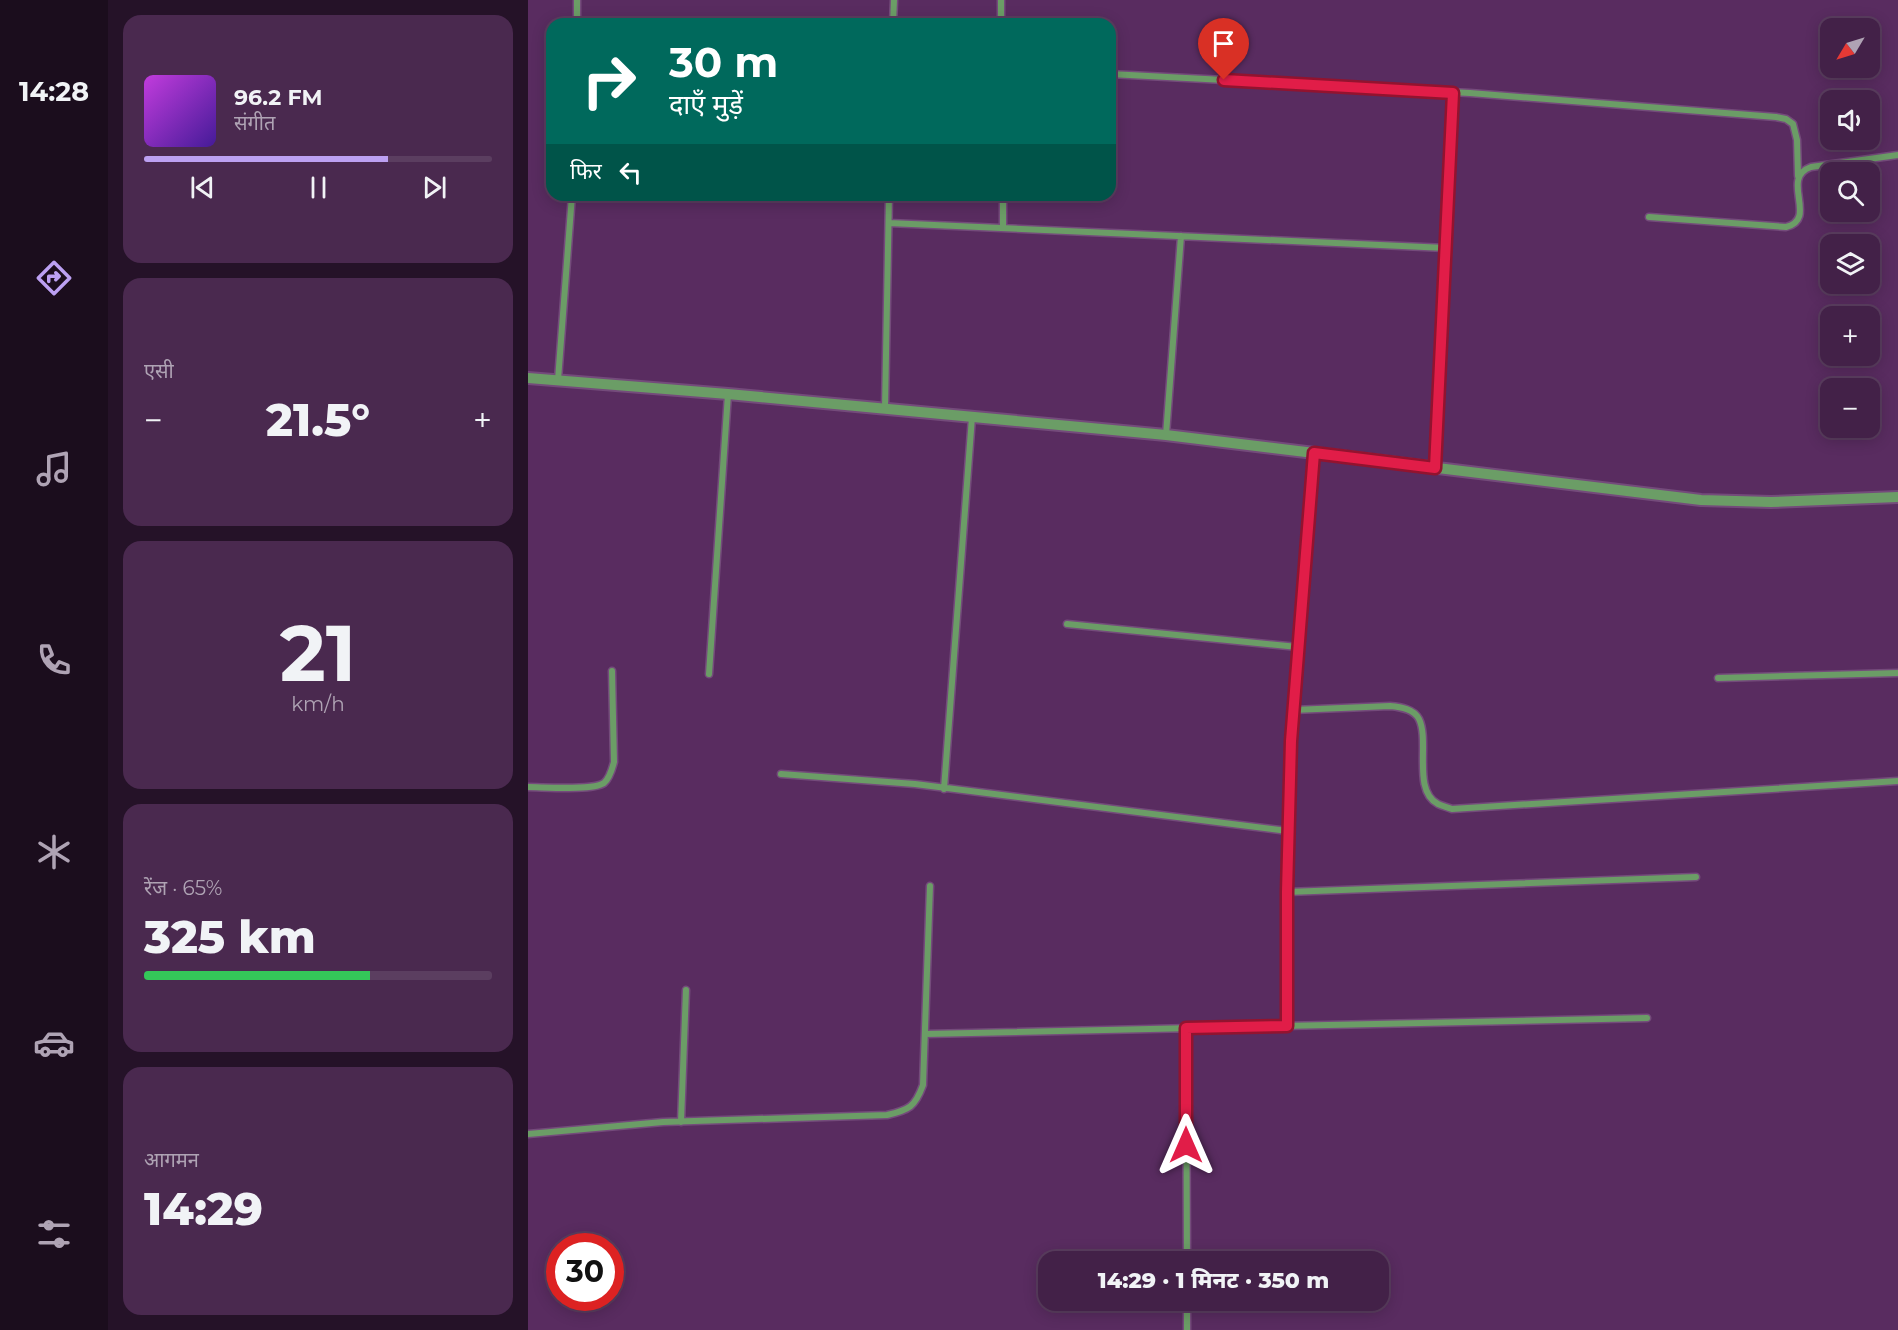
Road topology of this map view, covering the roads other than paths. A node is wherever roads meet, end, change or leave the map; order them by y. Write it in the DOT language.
graph roads {
  1 [pos="577,0"];
  2 [pos="894,0"];
  3 [pos="1001,0"];
  4 [pos="577,18"];
  5 [pos="893,18"];
  6 [pos="1001,18"];
  7 [pos="1116,74"];
  8 [pos="1453,93"];
  9 [pos="1898,155"];
  10 [pos="1798,176"];
  11 [pos="572,201"];
  12 [pos="889,201"];
  13 [pos="1003,201"];
  14 [pos="1649,217"];
  15 [pos="889,222"];
  16 [pos="1003,228"];
  17 [pos="1181,236"];
  18 [pos="1446,248"];
  19 [pos="528,378"];
  20 [pos="558,380"];
  21 [pos="728,394"];
  22 [pos="885,408"];
  23 [pos="972,417"];
  24 [pos="1166,435"];
  25 [pos="1314,453"];
  26 [pos="1435,468"];
  27 [pos="1898,497"];
  28 [pos="1067,624"];
  29 [pos="1298,647"];
  30 [pos="612,671"];
  31 [pos="1898,673"];
  32 [pos="709,674"];
  33 [pos="1718,678"];
  34 [pos="1293,710"];
  35 [pos="781,774"];
  36 [pos="1898,781"];
  37 [pos="528,787"];
  38 [pos="944,789"];
  39 [pos="1288,831"];
  40 [pos="1696,877"];
  41 [pos="930,886"];
  42 [pos="1287,892"];
  43 [pos="686,990"];
  44 [pos="1647,1018"];
  45 [pos="1287,1026"];
  46 [pos="1186,1028"];
  47 [pos="925,1034"];
  48 [pos="681,1122"];
  49 [pos="528,1134"];
  50 [pos="1186,1251"];
  51 [pos="1187,1311"];
  52 [pos="1187,1330"];
  1 -- 4 [label="street"];
  2 -- 5 [label="street"];
  3 -- 6 [label="street"];
  7 -- 8 [label="street"];
  8 -- 10 [label="street"];
  8 -- 18 [label="street"];
  9 -- 10 [label="street"];
  10 -- 14 [label="street"];
  11 -- 20 [label="street"];
  12 -- 15 [label="street"];
  13 -- 16 [label="street"];
  15 -- 16 [label="street"];
  15 -- 22 [label="street"];
  16 -- 17 [label="street"];
  17 -- 18 [label="street"];
  17 -- 24 [label="street"];
  18 -- 26 [label="street"];
  19 -- 20 [label="street"];
  20 -- 21 [label="street"];
  21 -- 22 [label="street"];
  21 -- 32 [label="street"];
  22 -- 23 [label="street"];
  23 -- 24 [label="street"];
  23 -- 38 [label="street"];
  24 -- 25 [label="street"];
  25 -- 26 [label="street"];
  25 -- 29 [label="street"];
  26 -- 27 [label="street"];
  28 -- 29 [label="street"];
  29 -- 34 [label="street"];
  30 -- 37 [label="street"];
  31 -- 33 [label="street"];
  34 -- 36 [label="street"];
  34 -- 39 [label="street"];
  35 -- 38 [label="street"];
  38 -- 39 [label="street"];
  39 -- 42 [label="street"];
  40 -- 42 [label="street"];
  41 -- 47 [label="street"];
  42 -- 45 [label="street"];
  43 -- 48 [label="street"];
  44 -- 45 [label="street"];
  45 -- 46 [label="street"];
  46 -- 47 [label="street"];
  46 -- 50 [label="street"];
  47 -- 48 [label="street"];
  48 -- 49 [label="street"];
  51 -- 52 [label="street"];
}
